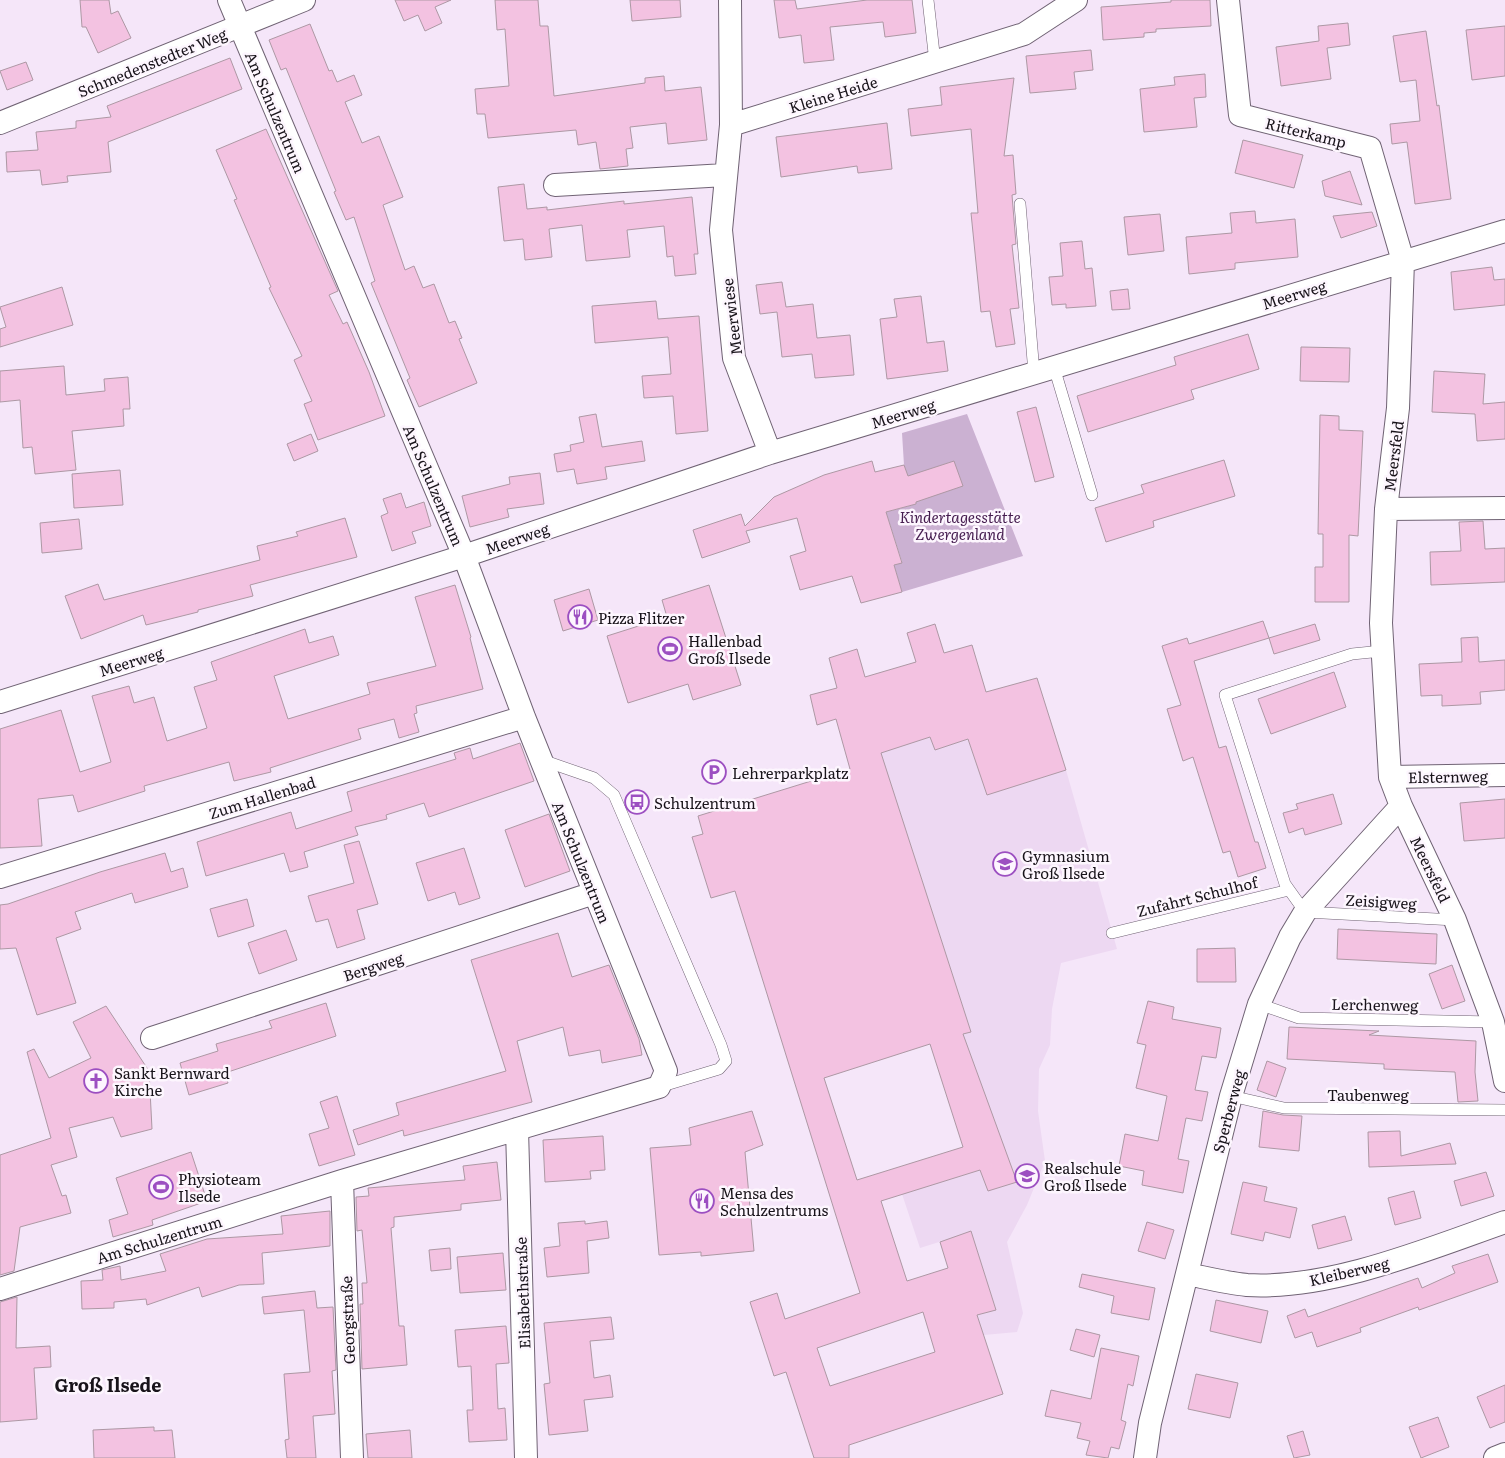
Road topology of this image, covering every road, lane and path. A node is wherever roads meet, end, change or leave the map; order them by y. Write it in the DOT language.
graph roads {
  1 [pos="229,0"];
  2 [pos="304,0"];
  3 [pos="730,0"];
  4 [pos="928,0"];
  5 [pos="1076,0"];
  6 [pos="1228,0"];
  7 [pos="240,26"];
  8 [pos="935,62"];
  9 [pos="0,123"];
  10 [pos="731,125"];
  11 [pos="725,175"];
  12 [pos="556,185"];
  13 [pos="1020,204"];
  14 [pos="1505,231"];
  15 [pos="1403,261"];
  16 [pos="1044,370"];
  17 [pos="770,454"];
  18 [pos="1092,495"];
  19 [pos="1505,508"];
  20 [pos="1386,509"];
  21 [pos="464,556"];
  22 [pos="1382,651"];
  23 [pos="0,702"];
  24 [pos="524,716"];
  25 [pos="541,760"];
  26 [pos="1505,775"];
  27 [pos="1390,777"];
  28 [pos="1401,806"];
  29 [pos="0,877"];
  30 [pos="1289,890"];
  31 [pos="594,894"];
  32 [pos="1305,912"];
  33 [pos="1455,920"];
  34 [pos="1112,933"];
  35 [pos="1259,1004"];
  36 [pos="1493,1022"];
  37 [pos="152,1038"];
  38 [pos="1505,1081"];
  39 [pos="659,1087"];
  40 [pos="1231,1096"];
  41 [pos="1505,1110"];
  42 [pos="517,1129"];
  43 [pos="342,1181"];
  44 [pos="1505,1222"];
  45 [pos="1187,1274"];
  46 [pos="0,1289"];
  47 [pos="1505,1454"];
  48 [pos="352,1458"];
  49 [pos="526,1458"];
  50 [pos="1145,1458"];
  51 [pos="1495,1458"];
  1 -- 7 [label="street, Am Schulzentrum"];
  2 -- 7 [label="street, Schmedenstedter Weg"];
  3 -- 10 [label="street, Meerwiese"];
  4 -- 8 [label="lane"];
  5 -- 8 [label="street, Kleine Heide"];
  6 -- 15 [label="street, Ritterkamp"];
  7 -- 9 [label="street, Schmedenstedter Weg"];
  7 -- 21 [label="street, Am Schulzentrum"];
  8 -- 10 [label="street, Kleine Heide"];
  10 -- 11 [label="street, Meerwiese"];
  11 -- 12 [label="street"];
  11 -- 17 [label="street, Meerwiese"];
  13 -- 16 [label="lane"];
  14 -- 15 [label="street, Meerweg"];
  15 -- 16 [label="street, Meerweg"];
  15 -- 20 [label="street, Meersfeld"];
  16 -- 17 [label="street, Meerweg"];
  16 -- 18 [label="lane"];
  17 -- 21 [label="street, Meerweg"];
  19 -- 20 [label="street"];
  20 -- 22 [label="street, Meersfeld"];
  21 -- 23 [label="street, Meerweg"];
  21 -- 24 [label="street, Am Schulzentrum"];
  22 -- 27 [label="street, Meersfeld"];
  22 -- 30 [label="lane"];
  24 -- 25 [label="street, Am Schulzentrum"];
  24 -- 29 [label="street, Zum Hallenbad"];
  25 -- 31 [label="street, Am Schulzentrum"];
  25 -- 39 [label="lane"];
  26 -- 27 [label="street, Elsternweg"];
  27 -- 28 [label="street, Meersfeld"];
  28 -- 32 [label="street, Sperberweg"];
  28 -- 33 [label="street, Meersfeld"];
  30 -- 32 [label="lane"];
  30 -- 34 [label="lane, Zufahrt Schulhof"];
  31 -- 37 [label="street, Bergweg"];
  31 -- 39 [label="street, Am Schulzentrum"];
  32 -- 33 [label="lane, Zeisigweg"];
  32 -- 35 [label="street, Sperberweg"];
  33 -- 36 [label="street, Meersfeld"];
  35 -- 36 [label="lane, Lerchenweg"];
  35 -- 40 [label="street, Sperberweg"];
  36 -- 38 [label="street, Meersfeld"];
  39 -- 42 [label="street, Am Schulzentrum"];
  40 -- 41 [label="lane, Taubenweg"];
  40 -- 45 [label="street, Sperberweg"];
  42 -- 43 [label="street, Am Schulzentrum"];
  42 -- 49 [label="street, Elisabethstraße"];
  43 -- 46 [label="street, Am Schulzentrum"];
  43 -- 48 [label="street, Georgstraße"];
  44 -- 45 [label="street, Kleiberweg"];
  45 -- 50 [label="street, Sperberweg"];
  47 -- 51 [label="street"];
}
